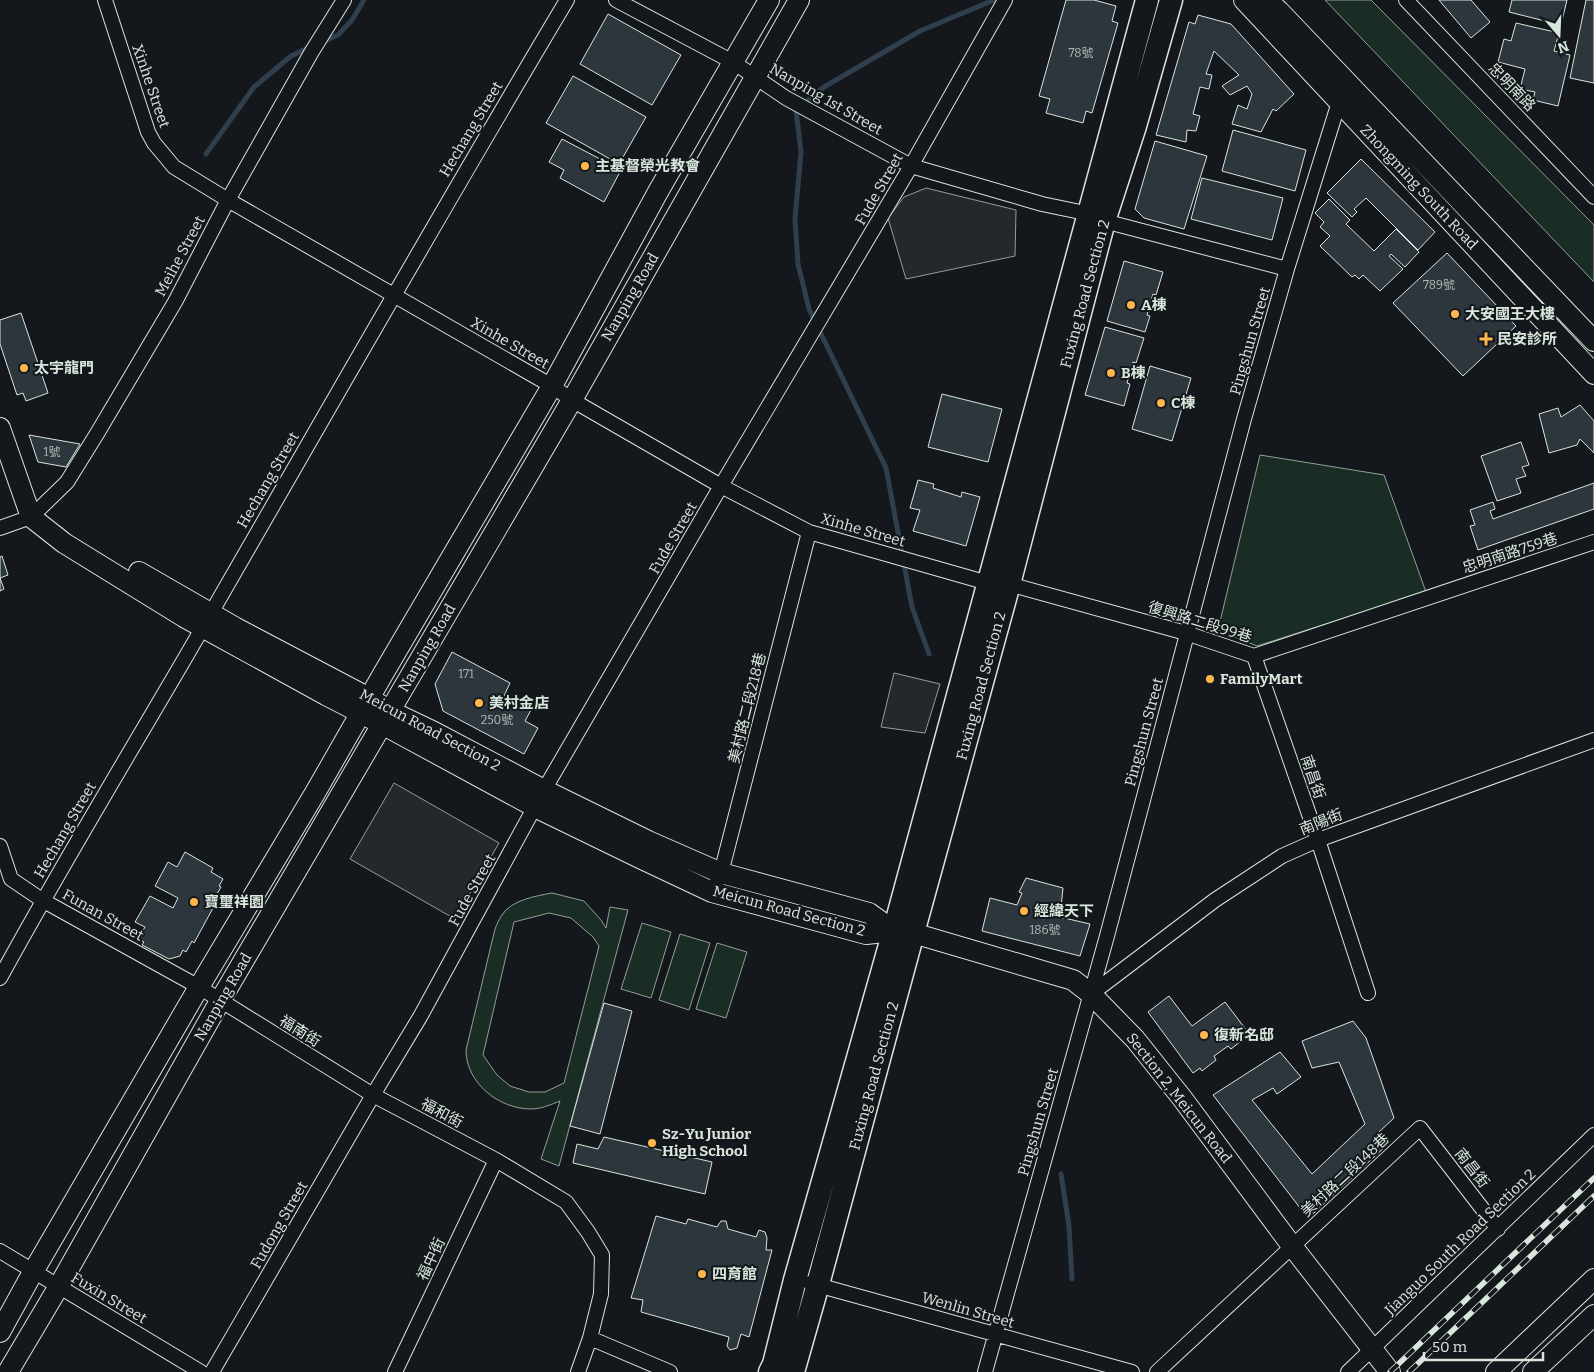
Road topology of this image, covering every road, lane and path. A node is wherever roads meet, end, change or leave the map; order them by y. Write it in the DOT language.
graph roads {
  1 [pos="105,0"];
  2 [pos="344,0"];
  3 [pos="567,0"];
  4 [pos="616,0"];
  5 [pos="769,0"];
  6 [pos="799,0"];
  7 [pos="1005,0"];
  8 [pos="1147,0"];
  9 [pos="1171,0"];
  10 [pos="1244,0"];
  11 [pos="1267,0"];
  12 [pos="1406,0"];
  13 [pos="733,62"];
  14 [pos="755,77"];
  15 [pos="1339,102"];
  16 [pos="911,166"];
  17 [pos="1594,197"];
  18 [pos="228,200"];
  19 [pos="1097,217"];
  20 [pos="1287,269"];
  21 [pos="394,294"];
  22 [pos="1594,341"];
  23 [pos="1594,374"];
  24 [pos="552,386"];
  25 [pos="572,400"];
  26 [pos="0,428"];
  27 [pos="721,486"];
  28 [pos="31,517"];
  29 [pos="0,528"];
  30 [pos="809,532"];
  31 [pos="1594,542"];
  32 [pos="998,584"];
  33 [pos="1436,595"];
  34 [pos="206,619"];
  35 [pos="1186,633"];
  36 [pos="1254,656"];
  37 [pos="365,706"];
  38 [pos="386,717"];
  39 [pos="1594,740"];
  40 [pos="540,799"];
  41 [pos="1318,840"];
  42 [pos="0,846"];
  43 [pos="721,873"];
  44 [pos="712,892"];
  45 [pos="42,900"];
  46 [pos="903,932"];
  47 [pos="0,978"];
  48 [pos="199,987"];
  49 [pos="1368,993"];
  50 [pos="1091,994"];
  51 [pos="220,1001"];
  52 [pos="373,1095"];
  53 [pos="1420,1128"];
  54 [pos="1594,1135"];
  55 [pos="496,1160"];
  56 [pos="1498,1228"];
  57 [pos="1292,1246"];
  58 [pos="0,1251"];
  59 [pos="33,1272"];
  60 [pos="1594,1279"];
  61 [pos="795,1280"];
  62 [pos="818,1284"];
  63 [pos="59,1286"];
  64 [pos="1594,1315"];
  65 [pos="0,1332"];
  66 [pos="995,1335"];
  67 [pos="590,1338"];
  68 [pos="1373,1349"];
  69 [pos="8,1372"];
  70 [pos="201,1372"];
  71 [pos="212,1372"];
  72 [pos="395,1372"];
  73 [pos="578,1372"];
  74 [pos="670,1372"];
  75 [pos="770,1372"];
  76 [pos="793,1372"];
  77 [pos="985,1372"];
  78 [pos="1132,1372"];
  79 [pos="1157,1372"];
  80 [pos="1348,1372"];
  81 [pos="1390,1372"];
  82 [pos="1496,1372"];
  83 [pos="1533,1372"];
  1 -- 18 [label="street, Xinhe Street"];
  2 -- 18 [label="street, Meihe Street"];
  3 -- 21 [label="street, Hechang Street"];
  4 -- 13 [label="street, Nanping 1st Street"];
  5 -- 13 [label="street, Nanping Road"];
  6 -- 14 [label="street, Nanping Road"];
  7 -- 16 [label="street, Fude Street"];
  8 -- 19 [label="main road, Fuxing Road Section 2"];
  9 -- 19 [label="main road, Fuxing Road Section 2"];
  10 -- 15 [label="street, Zhongming South Road"];
  11 -- 22 [label="street, Zhongming South Road"];
  12 -- 17 [label="street, 忠明南路"];
  13 -- 14 [label="street, Nanping 1st Street"];
  13 -- 24 [label="street, Nanping Road"];
  14 -- 16 [label="street, Nanping 1st Street"];
  14 -- 25 [label="street, Nanping Road"];
  15 -- 20 [label="street, Pingshun Street"];
  15 -- 23 [label="street, Zhongming South Road"];
  16 -- 19 [label="street, Nanping 1st Street"];
  16 -- 27 [label="street, Fude Street"];
  18 -- 21 [label="street, Xinhe Street"];
  18 -- 28 [label="street, Meihe Street"];
  19 -- 20 [label="street, Nanping 1st Street"];
  19 -- 32 [label="main road, Fuxing Road Section 2"];
  20 -- 35 [label="street, Pingshun Street"];
  21 -- 24 [label="street, Xinhe Street"];
  21 -- 34 [label="street, Hechang Street"];
  24 -- 25 [label="street, Xinhe Street"];
  24 -- 37 [label="street, Nanping Road"];
  25 -- 27 [label="street, Xinhe Street"];
  25 -- 38 [label="street, Nanping Road"];
  26 -- 28 [label="street"];
  27 -- 30 [label="street, Xinhe Street"];
  27 -- 40 [label="street, Fude Street"];
  28 -- 29 [label="street"];
  28 -- 34 [label="street, Meicun Road Section 2"];
  30 -- 32 [label="street, Xinhe Street"];
  30 -- 43 [label="street, 美村路二段218巷"];
  31 -- 33 [label="street, 忠明南路759巷"];
  32 -- 35 [label="street, 復興路二段99巷"];
  32 -- 46 [label="main road, Fuxing Road Section 2"];
  33 -- 36 [label="street, 復興路二段99巷"];
  34 -- 37 [label="street, Meicun Road Section 2"];
  34 -- 45 [label="street, Hechang Street"];
  35 -- 36 [label="street, 復興路二段99巷"];
  35 -- 50 [label="street, Pingshun Street"];
  36 -- 41 [label="street, 南昌街"];
  37 -- 38 [label="street, Meicun Road Section 2"];
  37 -- 48 [label="street, Nanping Road"];
  38 -- 40 [label="street, Meicun Road Section 2"];
  38 -- 51 [label="street, Nanping Road"];
  39 -- 41 [label="street, 南陽街"];
  40 -- 43 [label="street, Meicun Road Section 2"];
  40 -- 44 [label="street, Meicun Road Section 2"];
  40 -- 52 [label="street, Fude Street"];
  41 -- 49 [label="street, 南昌街"];
  41 -- 50 [label="street, 南陽街"];
  42 -- 45 [label="street, Funan Street"];
  43 -- 44 [label="street, 美村路二段218巷"];
  43 -- 46 [label="street, Meicun Road Section 2"];
  44 -- 46 [label="street, Meicun Road Section 2"];
  45 -- 47 [label="street, Hechang Street"];
  45 -- 48 [label="street, Funan Street"];
  46 -- 50 [label="street, Section 2, Meicun Road"];
  46 -- 61 [label="main road, Fuxing Road Section 2"];
  46 -- 62 [label="main road, Fuxing Road Section 2"];
  48 -- 51 [label="street, Funan Street"];
  48 -- 59 [label="street, Nanping Road"];
  50 -- 57 [label="street, Section 2, Meicun Road"];
  50 -- 66 [label="street, Pingshun Street"];
  51 -- 52 [label="street, 福南街"];
  51 -- 63 [label="street, Nanping Road"];
  52 -- 55 [label="street, 福和街"];
  52 -- 71 [label="street, Fudong Street"];
  53 -- 56 [label="street, 南昌街"];
  53 -- 57 [label="street, 美村路二段148巷"];
  54 -- 56 [label="street, Jianguo South Road Section 2"];
  55 -- 67 [label="street, 福和街"];
  55 -- 72 [label="street, 福中街"];
  56 -- 68 [label="street, Jianguo South Road Section 2"];
  57 -- 68 [label="street, Section 2, Meicun Road"];
  57 -- 79 [label="street"];
  58 -- 59 [label="street, Fuxin Street"];
  59 -- 63 [label="street, Fuxin Street"];
  59 -- 65 [label="street, Nanping Road"];
  60 -- 82 [label="street"];
  61 -- 62 [label="street, Wenlin Street"];
  61 -- 75 [label="main road, Fuxing Road Section 2"];
  62 -- 66 [label="street, Wenlin Street"];
  62 -- 76 [label="main road, Fuxing Road Section 2"];
  63 -- 69 [label="street, Nanping Road"];
  63 -- 70 [label="street, Fuxin Street"];
  64 -- 83 [label="street"];
  66 -- 77 [label="street, Pingshun Street"];
  66 -- 78 [label="street, Wenlin Street"];
  67 -- 73 [label="street, 福和街"];
  67 -- 74 [label="street"];
  68 -- 80 [label="street, Jianguo South Road Section 2"];
  68 -- 81 [label="street, Section 2, Meicun Road"];
}
